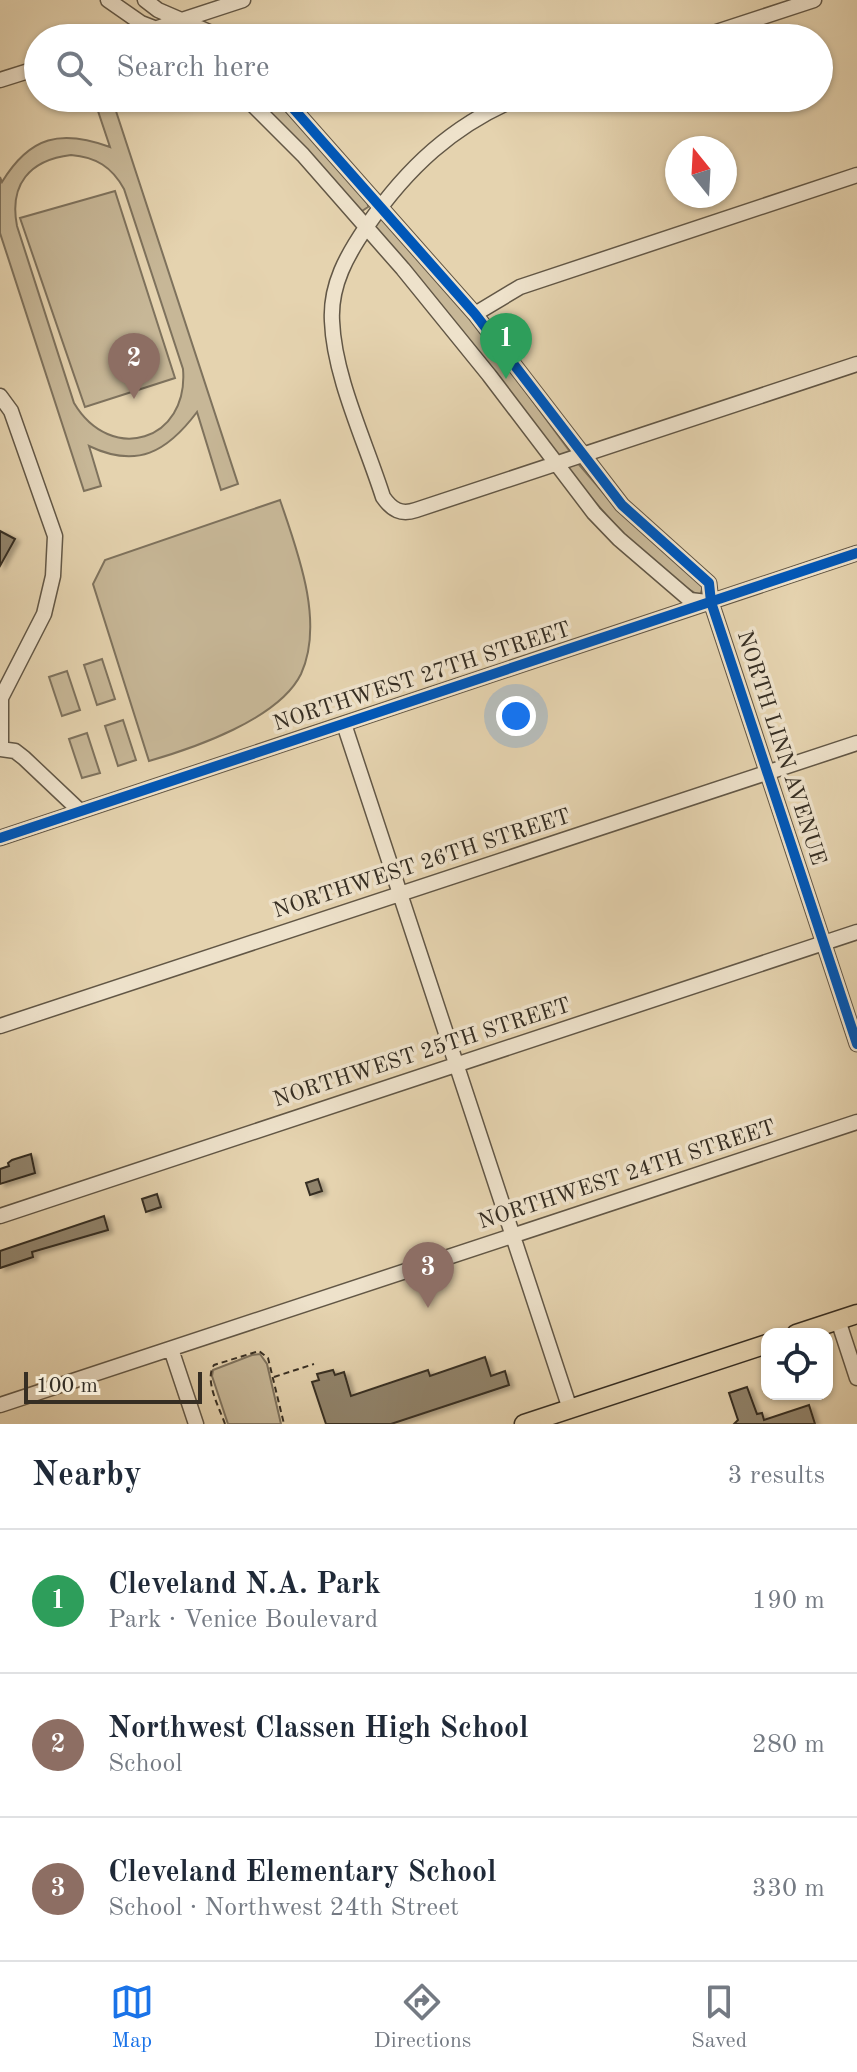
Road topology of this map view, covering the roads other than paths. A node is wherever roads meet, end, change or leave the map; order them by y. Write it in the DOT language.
graph roads {
  1 [pos="108,0"];
  2 [pos="145,0"];
  3 [pos="243,0"];
  4 [pos="814,0"];
  5 [pos="181,21"];
  6 [pos="144,24"];
  7 [pos="171,24"];
  8 [pos="188,24"];
  9 [pos="741,24"];
  10 [pos="24,72"];
  11 [pos="0,80"];
  12 [pos="260,112"];
  13 [pos="297,112"];
  14 [pos="487,112"];
  15 [pos="857,175"];
  16 [pos="381,205"];
  17 [pos="366,228"];
  18 [pos="475,314"];
  19 [pos="857,364"];
  20 [pos="0,396"];
  21 [pos="582,456"];
  22 [pos="556,464"];
  23 [pos="857,553"];
  24 [pos="711,602"];
  25 [pos="344,724"];
  26 [pos="857,743"];
  27 [pos="0,749"];
  28 [pos="768,772"];
  29 [pos="80,811"];
  30 [pos="0,838"];
  31 [pos="400,894"];
  32 [pos="857,932"];
  33 [pos="824,943"];
  34 [pos="0,1026"];
  35 [pos="857,1044"];
  36 [pos="457,1065"];
  37 [pos="857,1122"];
  38 [pos="0,1216"];
  39 [pos="512,1236"];
  40 [pos="857,1314"];
  41 [pos="838,1320"];
  42 [pos="814,1328"];
  43 [pos="761,1346"];
  44 [pos="171,1349"];
  45 [pos="857,1378"];
  46 [pos="0,1405"];
  47 [pos="570,1409"];
  48 [pos="196,1424"];
  49 [pos="524,1424"];
  1 -- 6 [label="street"];
  2 -- 5 [label="street"];
  3 -- 5 [label="street"];
  4 -- 9 [label="street"];
  5 -- 7 [label="street"];
  5 -- 8 [label="street"];
  10 -- 11 [label="street"];
  12 -- 17 [label="street"];
  13 -- 16 [label="street, NORTH LINN AVENUE"];
  14 -- 16 [label="street"];
  15 -- 18 [label="street"];
  16 -- 17 [label="street"];
  16 -- 18 [label="street, NORTH LINN AVENUE"];
  17 -- 22 [label="street"];
  17 -- 22 [label="street"];
  18 -- 21 [label="street, NORTH LINN AVENUE"];
  19 -- 21 [label="street"];
  20 -- 27 [label="street"];
  21 -- 22 [label="street"];
  21 -- 24 [label="street, NORTH LINN AVENUE"];
  22 -- 24 [label="street"];
  23 -- 24 [label="street, NORTHWEST 27TH STREET"];
  24 -- 25 [label="street, NORTHWEST 27TH STREET"];
  24 -- 28 [label="street, NORTH LINN AVENUE"];
  25 -- 29 [label="street, NORTHWEST 27TH STREET"];
  25 -- 31 [label="street"];
  26 -- 28 [label="street, NORTHWEST 26TH STREET"];
  27 -- 29 [label="street"];
  28 -- 31 [label="street, NORTHWEST 26TH STREET"];
  28 -- 33 [label="street, NORTH LINN AVENUE"];
  29 -- 30 [label="street, NORTHWEST 27TH STREET"];
  31 -- 34 [label="street, NORTHWEST 26TH STREET"];
  31 -- 36 [label="street"];
  32 -- 33 [label="street, NORTHWEST 25TH STREET"];
  33 -- 35 [label="street, NORTH LINN AVENUE"];
  33 -- 36 [label="street, NORTHWEST 25TH STREET"];
  36 -- 38 [label="street, NORTHWEST 25TH STREET"];
  36 -- 39 [label="street"];
  37 -- 39 [label="street, NORTHWEST 24TH STREET"];
  39 -- 44 [label="street, NORTHWEST 24TH STREET"];
  39 -- 47 [label="street"];
  40 -- 41 [label="main road"];
  41 -- 42 [label="main road"];
  41 -- 45 [label="street"];
  43 -- 47 [label="main road"];
  44 -- 46 [label="street, NORTHWEST 24TH STREET"];
  44 -- 48 [label="street"];
  47 -- 49 [label="main road"];
}
